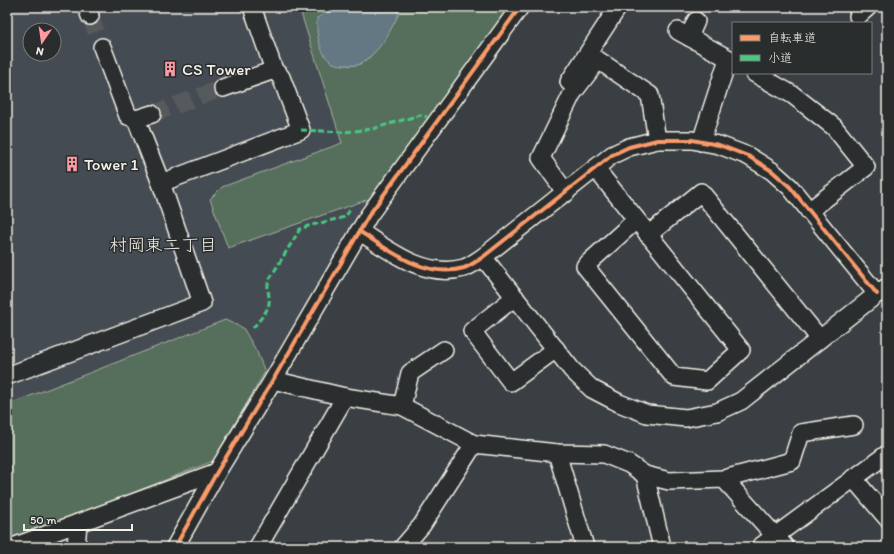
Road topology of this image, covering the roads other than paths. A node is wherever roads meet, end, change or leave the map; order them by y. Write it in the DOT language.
graph roads {
  1 [pos="252,7"];
  2 [pos="520,7"];
  3 [pos="618,7"];
  4 [pos="696,22"];
  5 [pos="102,47"];
  6 [pos="730,60"];
  7 [pos="274,70"];
  8 [pos="756,74"];
  9 [pos="223,88"];
  10 [pos="542,131"];
  11 [pos="657,140"];
  12 [pos="700,142"];
  13 [pos="596,169"];
  14 [pos="161,183"];
  15 [pos="566,193"];
  16 [pos="809,211"];
  17 [pos="636,220"];
  18 [pos="359,231"];
  19 [pos="648,235"];
  20 [pos="483,257"];
  21 [pos="882,290"];
  22 [pos="515,297"];
  23 [pos="820,339"];
  24 [pos="556,349"];
  25 [pos="444,350"];
  26 [pos="7,376"];
  27 [pos="273,380"];
  28 [pos="345,396"];
  29 [pos="402,406"];
  30 [pos="854,425"];
  31 [pos="474,444"];
  32 [pos="557,453"];
  33 [pos="887,454"];
  34 [pos="217,472"];
  35 [pos="645,475"];
  36 [pos="853,478"];
  37 [pos="724,479"];
  38 [pos="887,518"];
  39 [pos="78,523"];
  40 [pos="780,541"];
  41 [pos="13,547"];
  42 [pos="76,547"];
  43 [pos="175,547"];
  44 [pos="258,547"];
  45 [pos="403,547"];
  46 [pos="585,547"];
  47 [pos="662,547"];
  48 [pos="760,547"];
  1 -- 7 [label="street"];
  2 -- 18 [label="street"];
  3 -- 10 [label="street"];
  4 -- 6 [label="street"];
  5 -- 14 [label="street"];
  6 -- 12 [label="street"];
  7 -- 9 [label="street"];
  7 -- 14 [label="street"];
  8 -- 16 [label="street"];
  11 -- 12 [label="street"];
  11 -- 13 [label="street"];
  11 -- 15 [label="street"];
  12 -- 16 [label="street"];
  13 -- 15 [label="street"];
  13 -- 17 [label="street"];
  14 -- 26 [label="street"];
  15 -- 20 [label="street"];
  16 -- 21 [label="street"];
  17 -- 19 [label="street"];
  17 -- 19 [label="street"];
  18 -- 20 [label="street"];
  18 -- 27 [label="street"];
  19 -- 23 [label="street"];
  20 -- 22 [label="street"];
  21 -- 23 [label="street"];
  22 -- 24 [label="street"];
  22 -- 24 [label="street"];
  23 -- 24 [label="street"];
  25 -- 29 [label="street"];
  27 -- 28 [label="street"];
  27 -- 34 [label="street"];
  28 -- 29 [label="street"];
  28 -- 44 [label="street"];
  29 -- 31 [label="street"];
  30 -- 37 [label="street"];
  31 -- 32 [label="street"];
  31 -- 45 [label="street"];
  32 -- 35 [label="street"];
  32 -- 46 [label="street"];
  33 -- 36 [label="street"];
  34 -- 39 [label="street"];
  34 -- 43 [label="street"];
  35 -- 37 [label="street"];
  35 -- 47 [label="street"];
  36 -- 38 [label="street"];
  36 -- 40 [label="street"];
  37 -- 40 [label="street"];
  39 -- 41 [label="street"];
  39 -- 42 [label="street"];
  40 -- 48 [label="street"];
}
